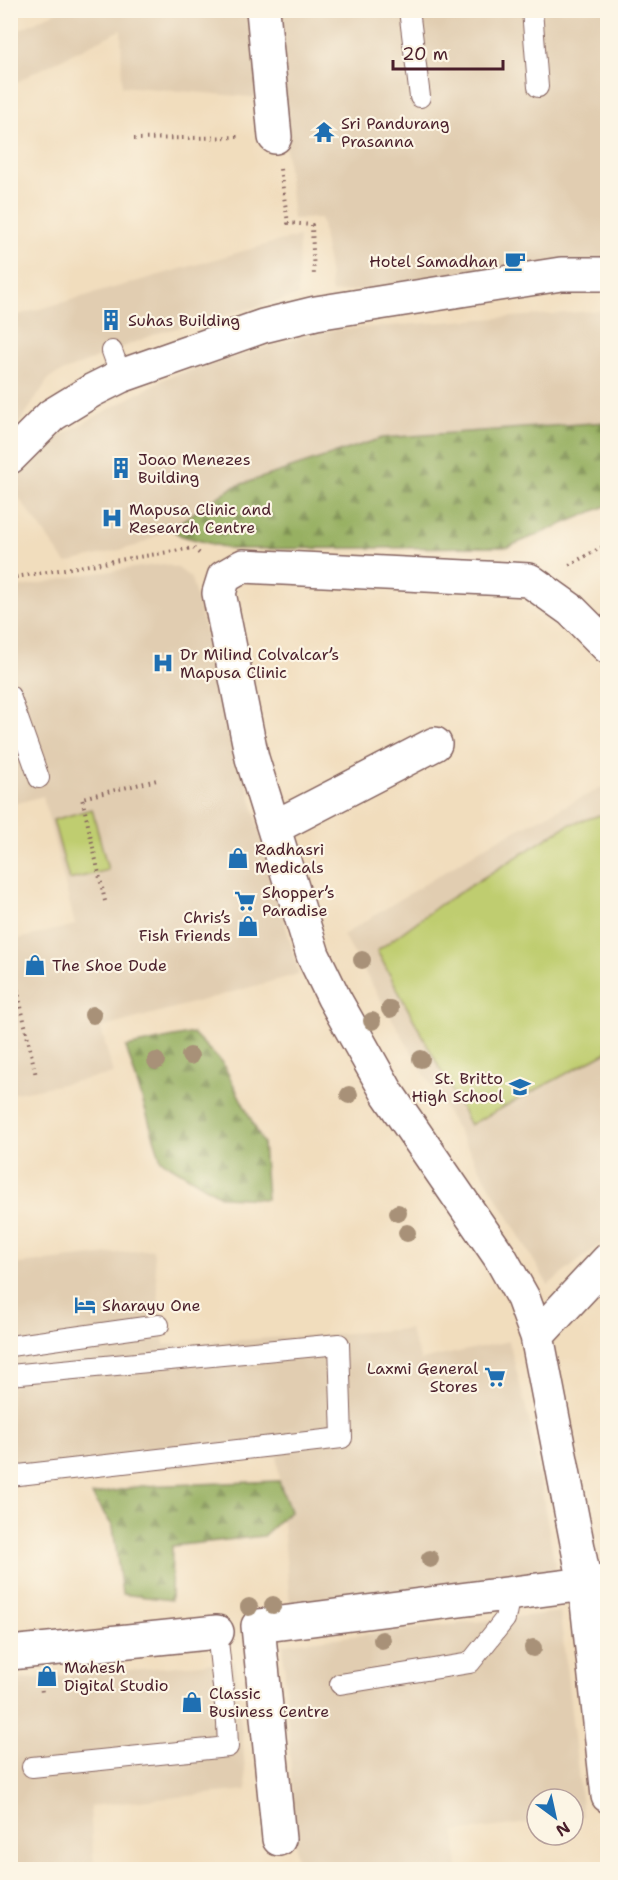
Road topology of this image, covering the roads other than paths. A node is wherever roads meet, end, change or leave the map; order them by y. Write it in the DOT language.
graph roads {
  1 [pos="263,10"];
  2 [pos="408,10"];
  3 [pos="532,10"];
  4 [pos="538,87"];
  5 [pos="420,97"];
  6 [pos="275,136"];
  7 [pos="608,274"];
  8 [pos="12,453"];
  9 [pos="608,647"];
  10 [pos="10,696"];
  11 [pos="435,744"];
  12 [pos="39,778"];
  13 [pos="275,827"];
  14 [pos="608,1260"];
  15 [pos="159,1325"];
  16 [pos="537,1336"];
  17 [pos="10,1346"];
  18 [pos="10,1375"];
  19 [pos="10,1476"];
  20 [pos="596,1582"];
  21 [pos="510,1594"];
  22 [pos="217,1632"];
  23 [pos="10,1653"];
  24 [pos="340,1684"];
  25 [pos="32,1767"];
  26 [pos="608,1796"];
  27 [pos="279,1839"];
  1 -- 6 [label="street"];
  2 -- 5 [label="lane"];
  3 -- 4 [label="lane"];
  7 -- 8 [label="street"];
  9 -- 13 [label="street"];
  10 -- 12 [label="lane"];
  11 -- 13 [label="street"];
  13 -- 16 [label="street"];
  14 -- 16 [label="street"];
  15 -- 17 [label="lane"];
  16 -- 20 [label="street"];
  18 -- 19 [label="lane"];
  20 -- 21 [label="street"];
  20 -- 26 [label="street"];
  21 -- 24 [label="lane"];
  21 -- 27 [label="street"];
  22 -- 23 [label="street"];
  22 -- 25 [label="lane"];
}
